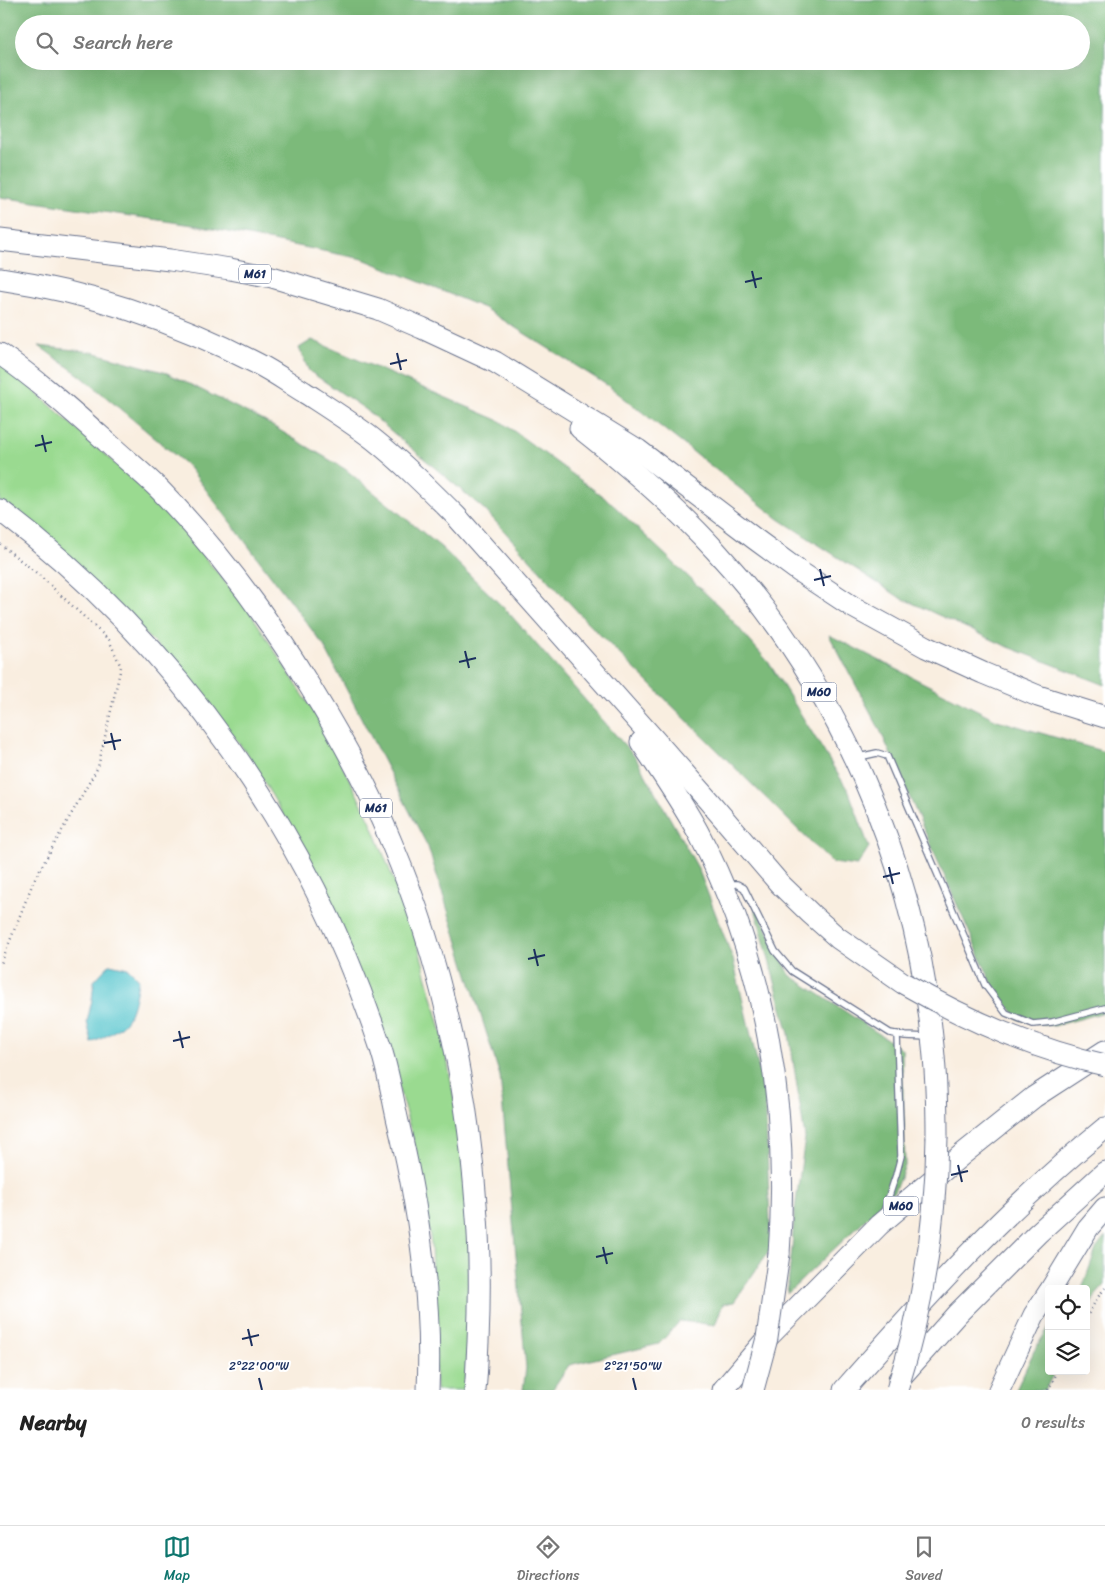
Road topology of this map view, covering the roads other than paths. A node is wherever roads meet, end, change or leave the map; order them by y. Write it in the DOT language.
graph roads {
  1 [pos="0,240"];
  2 [pos="0,279"];
  3 [pos="0,354"];
  4 [pos="495,362"];
  5 [pos="0,510"];
  6 [pos="593,672"];
  7 [pos="1105,717"];
  8 [pos="854,758"];
  9 [pos="721,883"];
  10 [pos="1105,1008"];
  11 [pos="897,1034"];
  12 [pos="932,1037"];
  13 [pos="1105,1051"];
  14 [pos="1105,1065"];
  15 [pos="1105,1128"];
  16 [pos="1105,1172"];
  17 [pos="1105,1208"];
  18 [pos="879,1225"];
  19 [pos="1053,1285"];
  20 [pos="1045,1298"];
  21 [pos="428,1390"];
  22 [pos="475,1390"];
  23 [pos="723,1390"];
  24 [pos="753,1390"];
  25 [pos="844,1390"];
  26 [pos="890,1390"];
  27 [pos="896,1390"];
  28 [pos="999,1390"];
  1 -- 4 [label="highway, M61"];
  2 -- 6 [label="highway"];
  3 -- 22 [label="highway, M61"];
  4 -- 7 [label="highway"];
  4 -- 8 [label="highway, M60"];
  5 -- 21 [label="highway"];
  6 -- 9 [label="highway"];
  6 -- 14 [label="highway, bridge"];
  8 -- 10 [label="lane"];
  8 -- 12 [label="highway, M60"];
  9 -- 11 [label="lane"];
  9 -- 24 [label="highway, bridge"];
  11 -- 12 [label="lane"];
  11 -- 18 [label="lane"];
  12 -- 27 [label="highway, M60, bridge"];
  13 -- 18 [label="highway, M60"];
  15 -- 25 [label="highway"];
  16 -- 26 [label="highway"];
  17 -- 19 [label="highway"];
  18 -- 23 [label="highway, M60"];
  20 -- 28 [label="highway"];
}
